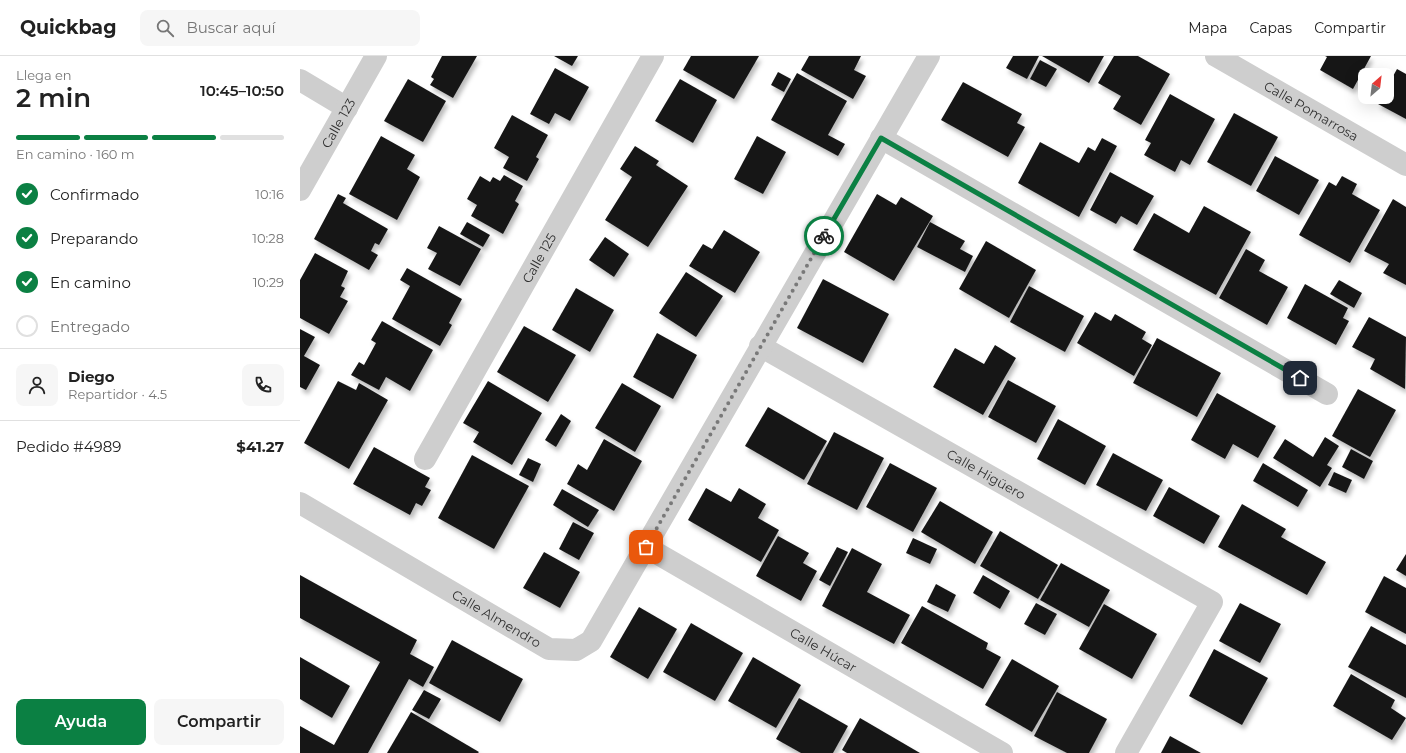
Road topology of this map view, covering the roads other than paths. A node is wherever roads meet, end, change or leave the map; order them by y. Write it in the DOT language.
graph roads {
  1 [pos="376,56"];
  2 [pos="653,56"];
  3 [pos="929,56"];
  4 [pos="1216,56"];
  5 [pos="300,80"];
  6 [pos="347,108"];
  7 [pos="881,138"];
  8 [pos="1406,165"];
  9 [pos="300,190"];
  10 [pos="760,346"];
  11 [pos="1327,394"];
  12 [pos="425,459"];
  13 [pos="300,503"];
  14 [pos="646,547"];
  15 [pos="1002,753"];
  16 [pos="1126,753"];
  1 -- 6 [label="street, Calle 123"];
  2 -- 12 [label="street, Calle 125"];
  3 -- 7 [label="street, Calle Almendro"];
  4 -- 8 [label="street, Calle Pomarrosa"];
  5 -- 6 [label="street"];
  6 -- 9 [label="street, Calle 123"];
  7 -- 10 [label="street, Calle Almendro"];
  7 -- 11 [label="street"];
  10 -- 14 [label="street, Calle Almendro"];
  10 -- 16 [label="street, Calle Higüero"];
  13 -- 14 [label="street, Calle Almendro"];
  14 -- 15 [label="street, Calle Húcar"];
}
